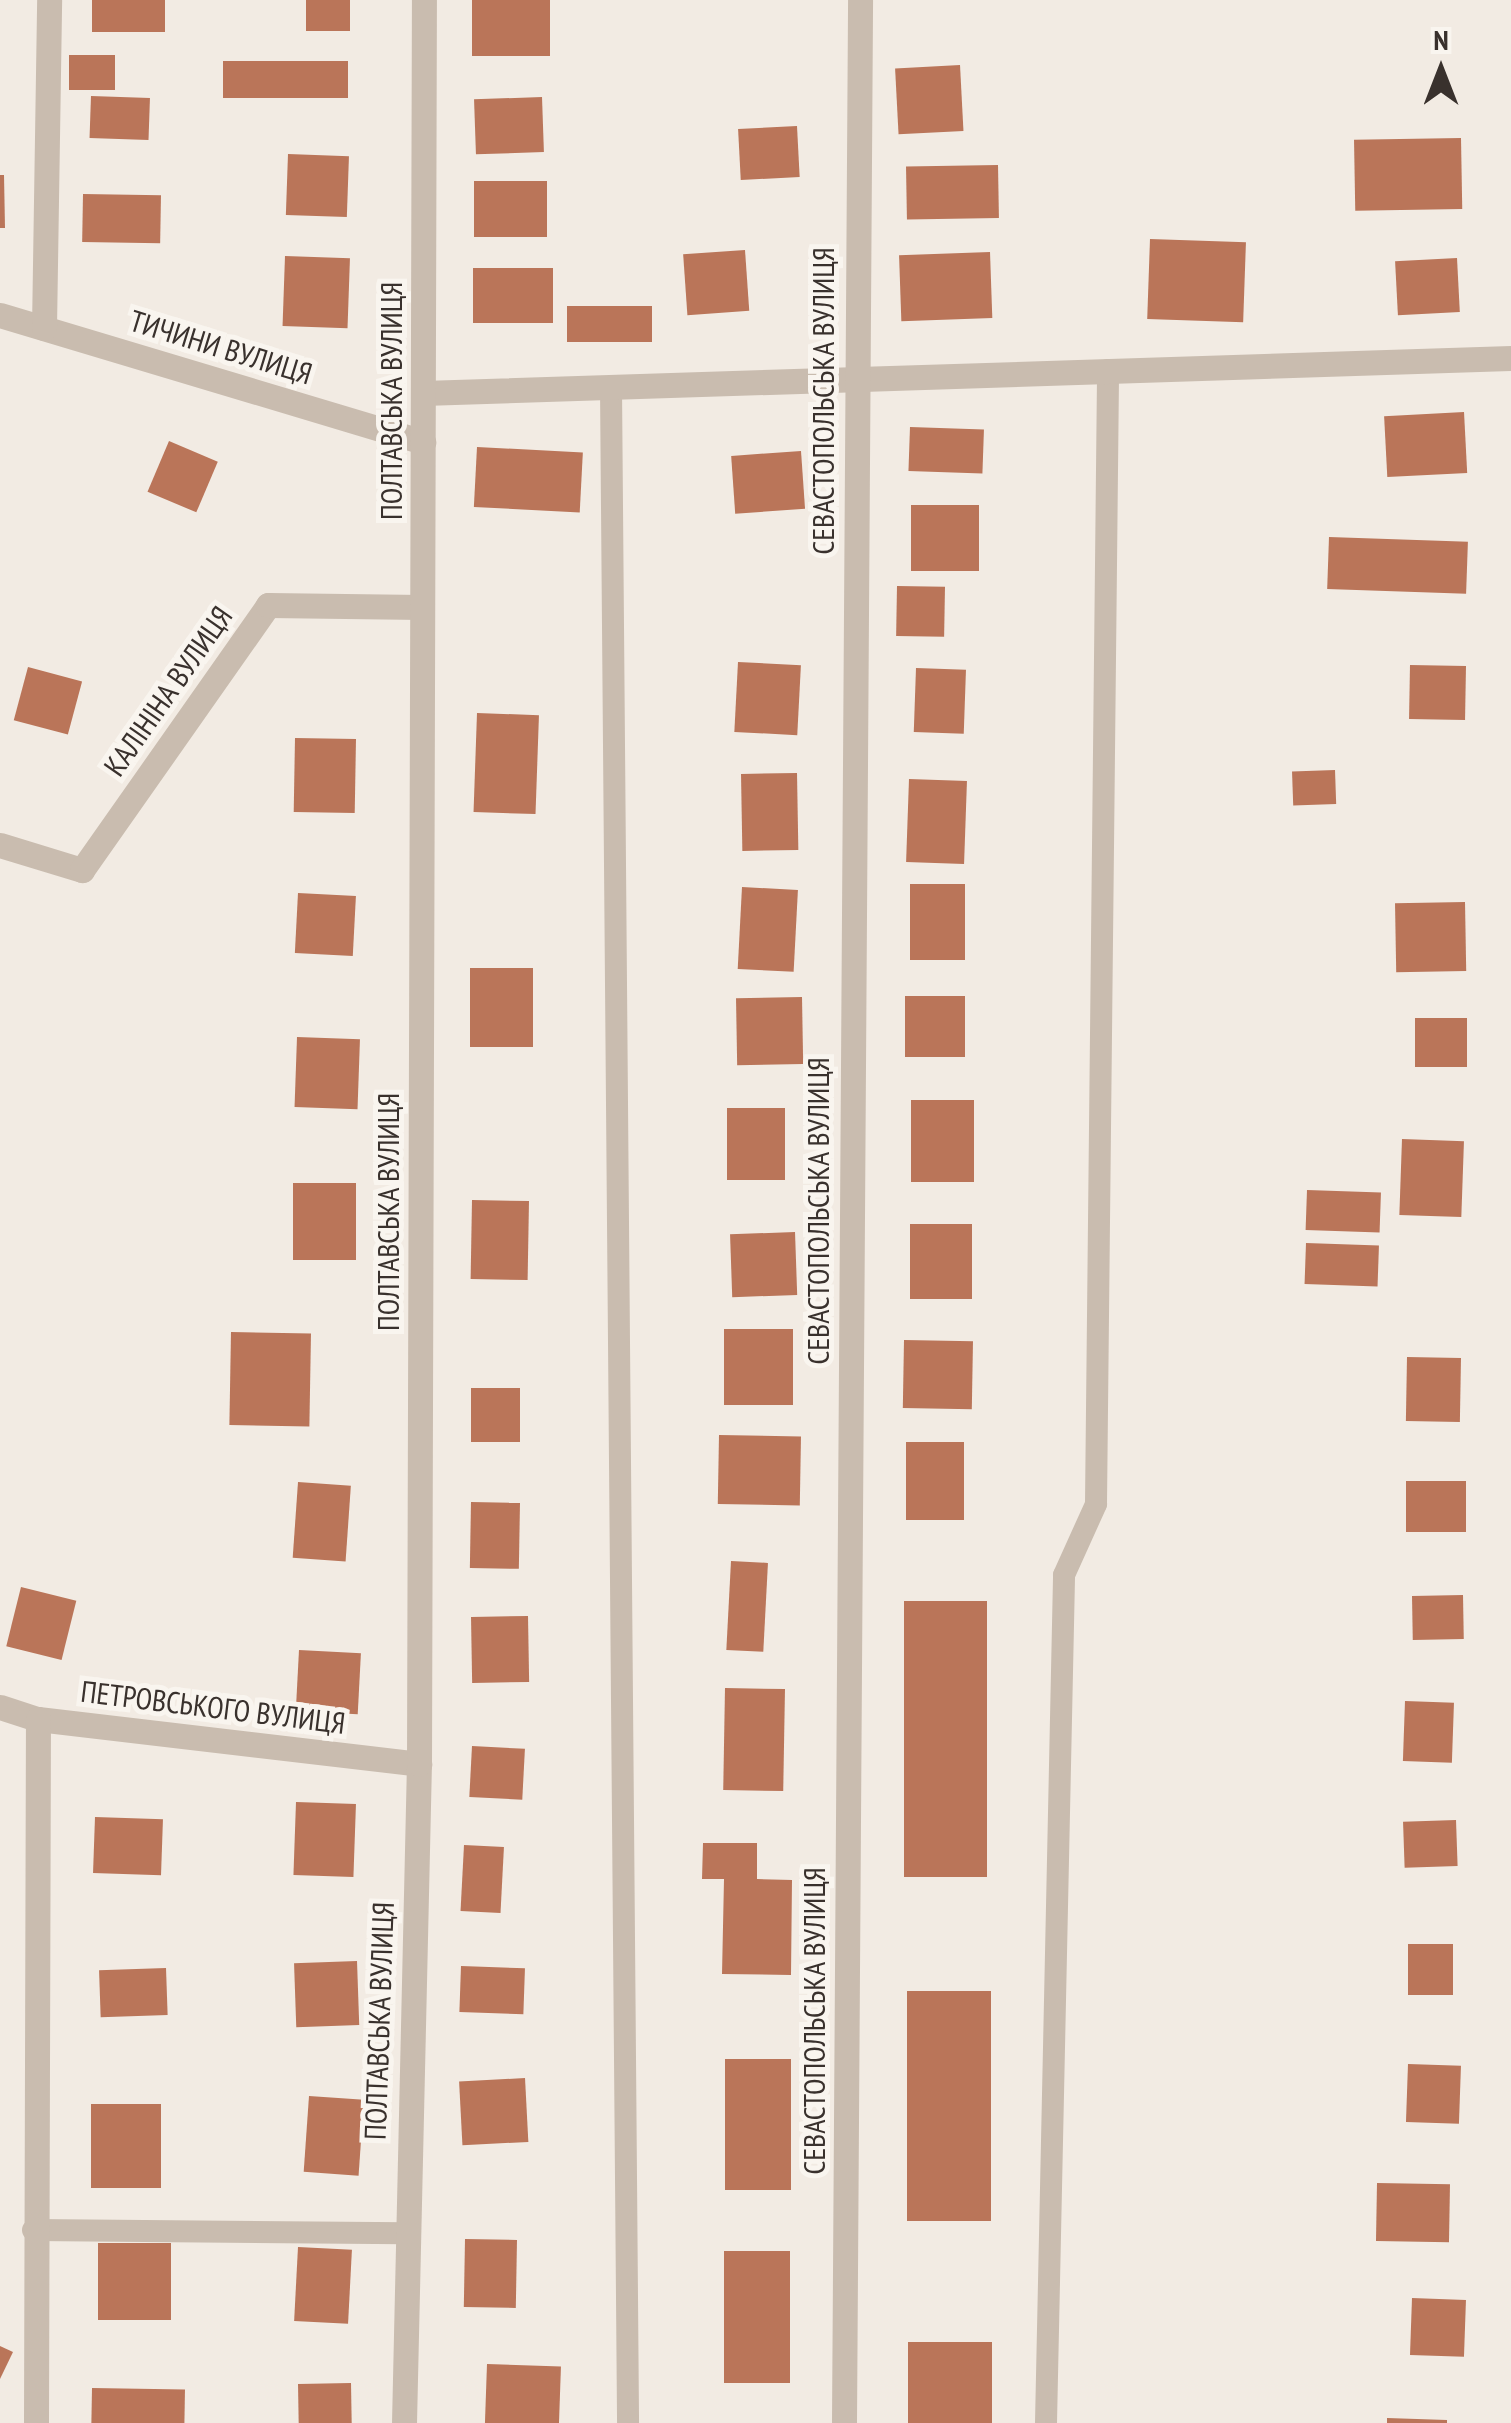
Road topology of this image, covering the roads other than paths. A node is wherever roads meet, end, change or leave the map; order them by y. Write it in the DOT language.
graph roads {
  1 [pos="49,0"];
  2 [pos="424,0"];
  3 [pos="860,0"];
  4 [pos="0,314"];
  5 [pos="44,328"];
  6 [pos="1511,358"];
  7 [pos="1108,370"];
  8 [pos="855,379"];
  9 [pos="611,387"];
  10 [pos="423,393"];
  11 [pos="423,442"];
  12 [pos="422,607"];
  13 [pos="0,845"];
  14 [pos="0,1707"];
  15 [pos="38,1720"];
  16 [pos="420,1764"];
  17 [pos="33,2230"];
  18 [pos="406,2233"];
  19 [pos="36,2423"];
  20 [pos="404,2423"];
  21 [pos="628,2423"];
  22 [pos="844,2423"];
  23 [pos="1046,2423"];
  1 -- 5 [label="street"];
  2 -- 10 [label="street, ПОЛТАВСЬКА ВУЛИЦЯ"];
  3 -- 8 [label="street, СЕВАСТОПОЛЬСЬКА ВУЛИЦЯ"];
  4 -- 5 [label="street, ТИЧИНИ ВУЛИЦЯ"];
  5 -- 11 [label="street, ТИЧИНИ ВУЛИЦЯ"];
  6 -- 7 [label="street"];
  7 -- 8 [label="street"];
  7 -- 23 [label="lane"];
  8 -- 9 [label="street"];
  8 -- 22 [label="street, СЕВАСТОПОЛЬСЬКА ВУЛИЦЯ"];
  9 -- 10 [label="street"];
  9 -- 21 [label="lane"];
  10 -- 11 [label="street, ПОЛТАВСЬКА ВУЛИЦЯ"];
  11 -- 12 [label="street, ПОЛТАВСЬКА ВУЛИЦЯ"];
  12 -- 13 [label="street, КАЛІНІНА ВУЛИЦЯ"];
  12 -- 16 [label="street, ПОЛТАВСЬКА ВУЛИЦЯ"];
  14 -- 15 [label="street, ПЕТРОВСЬКОГО ВУЛИЦЯ"];
  15 -- 16 [label="street, ПЕТРОВСЬКОГО ВУЛИЦЯ"];
  15 -- 17 [label="street"];
  16 -- 18 [label="street, ПОЛТАВСЬКА ВУЛИЦЯ"];
  17 -- 18 [label="lane"];
  17 -- 19 [label="street"];
  18 -- 20 [label="street, ПОЛТАВСЬКА ВУЛИЦЯ"];
}
